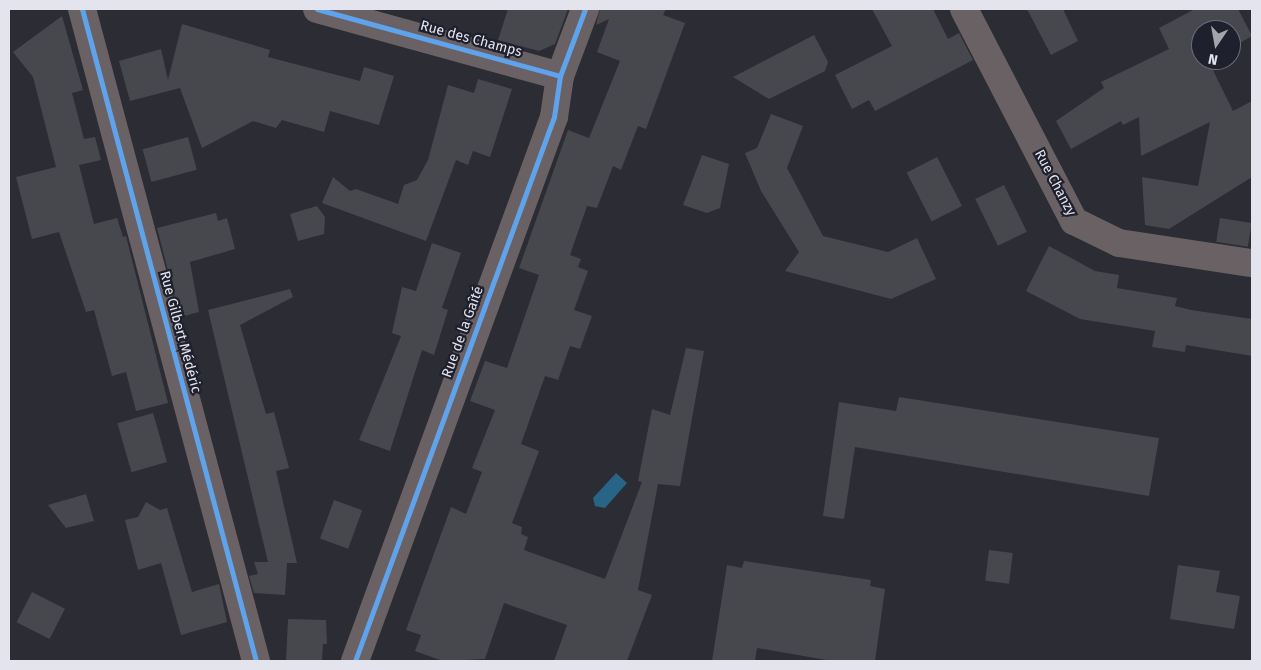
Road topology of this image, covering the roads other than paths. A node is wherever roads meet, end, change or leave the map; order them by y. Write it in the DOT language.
graph roads {
  1 [pos="82,9"];
  2 [pos="318,9"];
  3 [pos="585,9"];
  4 [pos="964,9"];
  5 [pos="560,76"];
  6 [pos="1252,263"];
  7 [pos="256,661"];
  8 [pos="355,661"];
  1 -- 7 [label="street, Rue Gilbert Médéric"];
  2 -- 5 [label="street, Rue des Champs"];
  3 -- 5 [label="street, Rue de la Gaîté"];
  4 -- 6 [label="street, Rue Chanzy"];
  5 -- 8 [label="street, Rue de la Gaîté"];
}
